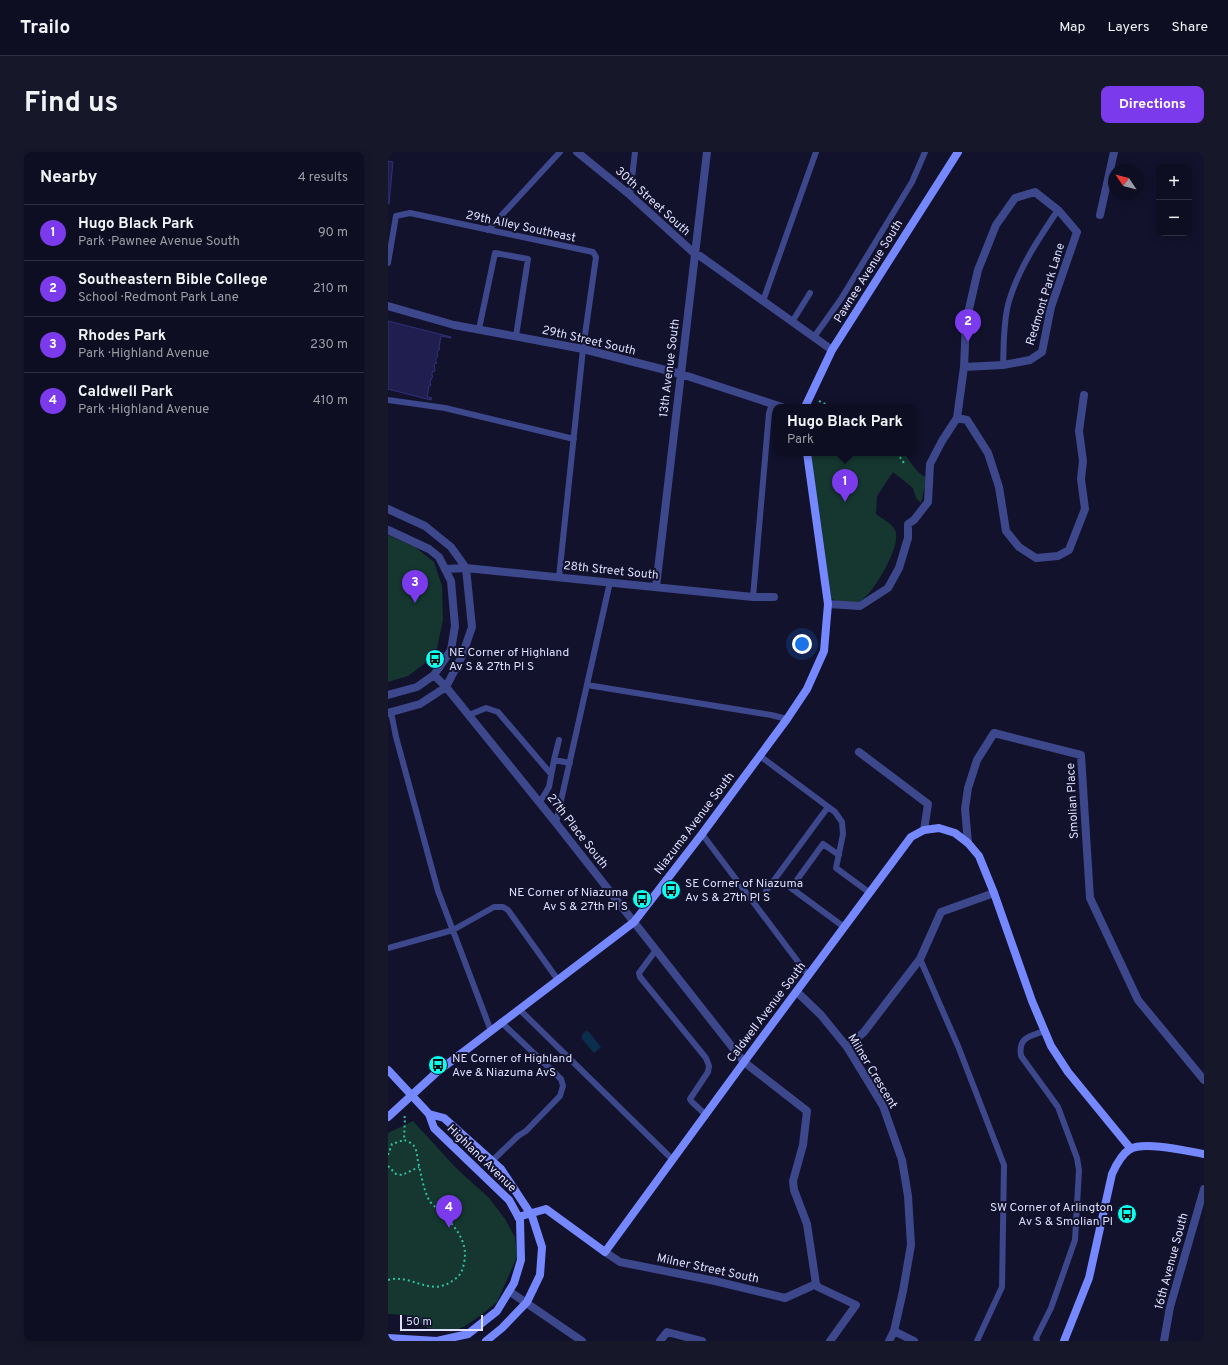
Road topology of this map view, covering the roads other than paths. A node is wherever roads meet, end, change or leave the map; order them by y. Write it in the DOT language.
graph roads {
  1 [pos="560,152"];
  2 [pos="577,152"];
  3 [pos="635,152"];
  4 [pos="707,152"];
  5 [pos="816,152"];
  6 [pos="925,152"];
  7 [pos="958,152"];
  8 [pos="1114,152"];
  9 [pos="630,195"];
  10 [pos="1058,210"];
  11 [pos="1100,215"];
  12 [pos="488,230"];
  13 [pos="695,254"];
  14 [pos="388,263"];
  15 [pos="810,294"];
  16 [pos="763,300"];
  17 [pos="388,306"];
  18 [pos="792,322"];
  19 [pos="479,329"];
  20 [pos="516,336"];
  21 [pos="814,337"];
  22 [pos="583,349"];
  23 [pos="832,350"];
  24 [pos="1003,365"];
  25 [pos="964,367"];
  26 [pos="681,374"];
  27 [pos="1084,395"];
  28 [pos="388,400"];
  29 [pos="772,404"];
  30 [pos="806,404"];
  31 [pos="957,418"];
  32 [pos="574,439"];
  33 [pos="807,456"];
  34 [pos="388,509"];
  35 [pos="388,530"];
  36 [pos="466,568"];
  37 [pos="445,569"];
  38 [pos="559,577"];
  39 [pos="610,582"];
  40 [pos="656,587"];
  41 [pos="753,596"];
  42 [pos="774,597"];
  43 [pos="828,604"];
  44 [pos="434,675"];
  45 [pos="587,685"];
  46 [pos="446,687"];
  47 [pos="388,695"];
  48 [pos="389,713"];
  49 [pos="469,715"];
  50 [pos="787,719"];
  51 [pos="559,740"];
  52 [pos="859,752"];
  53 [pos="760,756"];
  54 [pos="554,760"];
  55 [pos="570,763"];
  56 [pos="552,774"];
  57 [pos="540,802"];
  58 [pos="828,807"];
  59 [pos="556,823"];
  60 [pos="924,830"];
  61 [pos="702,834"];
  62 [pos="968,843"];
  63 [pos="839,855"];
  64 [pos="766,891"];
  65 [pos="870,893"];
  66 [pos="994,893"];
  67 [pos="634,922"];
  68 [pos="844,927"];
  69 [pos="453,930"];
  70 [pos="388,948"];
  71 [pos="656,950"];
  72 [pos="920,959"];
  73 [pos="808,975"];
  74 [pos="558,980"];
  75 [pos="797,992"];
  76 [pos="519,1009"];
  77 [pos="501,1022"];
  78 [pos="491,1030"];
  79 [pos="1045,1031"];
  80 [pos="847,1047"];
  81 [pos="744,1062"];
  82 [pos="388,1070"];
  83 [pos="1204,1080"];
  84 [pos="412,1095"];
  85 [pos="429,1114"];
  86 [pos="706,1115"];
  87 [pos="388,1117"];
  88 [pos="1131,1149"];
  89 [pos="1204,1154"];
  90 [pos="673,1160"];
  91 [pos="492,1161"];
  92 [pos="1204,1189"];
  93 [pos="530,1213"];
  94 [pos="518,1217"];
  95 [pos="605,1252"];
  96 [pos="816,1284"];
  97 [pos="509,1291"];
  98 [pos="527,1302"];
  99 [pos="894,1331"];
  100 [pos="388,1338"];
  101 [pos="486,1341"];
  102 [pos="582,1341"];
  103 [pos="660,1341"];
  104 [pos="702,1341"];
  105 [pos="830,1341"];
  106 [pos="889,1341"];
  107 [pos="914,1341"];
  108 [pos="977,1341"];
  109 [pos="1037,1341"];
  110 [pos="1064,1341"];
  111 [pos="1164,1341"];
  1 -- 12 [label="lane"];
  2 -- 9 [label="street, 30th Street South"];
  3 -- 9 [label="lane"];
  4 -- 13 [label="street, 13th Avenue South"];
  5 -- 16 [label="lane"];
  6 -- 21 [label="lane"];
  7 -- 23 [label="street, Pawnee Avenue South"];
  8 -- 11 [label="street"];
  9 -- 13 [label="street, 30th Street South"];
  10 -- 24 [label="lane"];
  10 -- 24 [label="street, Redmont Park Lane"];
  10 -- 25 [label="street, Redmont Park Lane"];
  12 -- 14 [label="lane, 29th Alley Southeast"];
  12 -- 22 [label="lane, 29th Alley Southeast"];
  13 -- 16 [label="street, 30th Street South"];
  13 -- 26 [label="street, 13th Avenue South"];
  15 -- 18 [label="lane"];
  16 -- 18 [label="street, 30th Street South"];
  17 -- 19 [label="street, 29th Street South"];
  18 -- 21 [label="street, 30th Street South"];
  19 -- 20 [label="street, 29th Street South"];
  19 -- 20 [label="lane"];
  20 -- 22 [label="street, 29th Street South"];
  21 -- 23 [label="street, 30th Street South"];
  22 -- 26 [label="street, 29th Street South"];
  22 -- 32 [label="lane, 29th Alley Southeast"];
  23 -- 30 [label="street, Pawnee Avenue South"];
  24 -- 25 [label="street, Redmont Park Lane"];
  25 -- 31 [label="street, Redmont Park Lane"];
  26 -- 29 [label="street, 29th Street South"];
  26 -- 40 [label="street, 13th Avenue South"];
  27 -- 31 [label="street"];
  28 -- 32 [label="lane"];
  29 -- 41 [label="lane"];
  31 -- 43 [label="street"];
  32 -- 38 [label="lane, 29th Alley Southeast"];
  33 -- 43 [label="street"];
  34 -- 36 [label="street"];
  35 -- 37 [label="street"];
  36 -- 37 [label="street, 28th Street South"];
  36 -- 38 [label="street, 28th Street South"];
  36 -- 46 [label="street"];
  37 -- 44 [label="street"];
  38 -- 39 [label="street, 28th Street South"];
  39 -- 40 [label="street, 28th Street South"];
  39 -- 45 [label="lane"];
  40 -- 41 [label="street, 28th Street South"];
  41 -- 42 [label="street, 28th Street South"];
  43 -- 50 [label="street, Niazuma Avenue South"];
  44 -- 46 [label="street, 27th Place South"];
  44 -- 47 [label="street"];
  45 -- 50 [label="lane"];
  45 -- 55 [label="lane"];
  46 -- 48 [label="street"];
  46 -- 49 [label="street, 27th Place South"];
  48 -- 69 [label="lane"];
  49 -- 56 [label="lane"];
  49 -- 57 [label="street, 27th Place South"];
  50 -- 53 [label="street, Niazuma Avenue South"];
  51 -- 54 [label="lane"];
  52 -- 60 [label="street"];
  53 -- 58 [label="lane"];
  53 -- 61 [label="street, Niazuma Avenue South"];
  54 -- 55 [label="lane"];
  54 -- 56 [label="lane"];
  55 -- 59 [label="lane"];
  56 -- 57 [label="lane"];
  57 -- 59 [label="street, 27th Place South"];
  58 -- 63 [label="lane"];
  58 -- 64 [label="lane"];
  59 -- 67 [label="street, 27th Place South"];
  60 -- 62 [label="street"];
  60 -- 65 [label="street, Caldwell Avenue South"];
  61 -- 67 [label="street, Niazuma Avenue South"];
  61 -- 73 [label="lane"];
  62 -- 66 [label="street"];
  62 -- 83 [label="street, Smolian Place"];
  63 -- 65 [label="lane"];
  63 -- 68 [label="lane"];
  65 -- 68 [label="street, Caldwell Avenue South"];
  66 -- 72 [label="street"];
  66 -- 79 [label="street"];
  67 -- 71 [label="street, 27th Place South"];
  67 -- 74 [label="street, Niazuma Avenue South"];
  68 -- 73 [label="street, Caldwell Avenue South"];
  69 -- 70 [label="lane"];
  69 -- 74 [label="lane"];
  69 -- 78 [label="lane"];
  71 -- 81 [label="street, 27th Place South"];
  71 -- 86 [label="lane"];
  72 -- 80 [label="street"];
  72 -- 108 [label="lane"];
  73 -- 75 [label="street, Caldwell Avenue South"];
  74 -- 76 [label="street, Niazuma Avenue South"];
  75 -- 80 [label="street, Milner Crescent"];
  75 -- 81 [label="street, Caldwell Avenue South"];
  76 -- 77 [label="street, Niazuma Avenue South"];
  76 -- 90 [label="lane"];
  77 -- 78 [label="street, Niazuma Avenue South"];
  77 -- 91 [label="lane"];
  78 -- 84 [label="street, Niazuma Avenue South"];
  79 -- 88 [label="street"];
  79 -- 109 [label="lane"];
  80 -- 99 [label="street, Milner Crescent"];
  81 -- 86 [label="street, Caldwell Avenue South"];
  81 -- 96 [label="street, 27th Place South"];
  82 -- 84 [label="street, Highland Avenue"];
  84 -- 85 [label="street, Highland Avenue"];
  84 -- 87 [label="street, Niazuma Avenue South"];
  85 -- 91 [label="street, Highland Avenue"];
  85 -- 94 [label="street, Highland Avenue"];
  86 -- 90 [label="street, Caldwell Avenue South"];
  88 -- 89 [label="street"];
  88 -- 110 [label="street"];
  90 -- 95 [label="street, Caldwell Avenue South"];
  91 -- 93 [label="street, Highland Avenue"];
  92 -- 111 [label="street, 16th Avenue South"];
  93 -- 94 [label="street, Milner Street South"];
  93 -- 95 [label="street, Milner Street South"];
  93 -- 98 [label="street, Highland Avenue"];
  94 -- 97 [label="street, Highland Avenue"];
  95 -- 96 [label="street, Milner Street South"];
  96 -- 105 [label="street"];
  97 -- 98 [label="street"];
  97 -- 100 [label="street, Highland Avenue"];
  98 -- 101 [label="street, Highland Avenue"];
  98 -- 102 [label="street"];
  99 -- 106 [label="street, Milner Crescent"];
  99 -- 107 [label="street"];
  103 -- 104 [label="street"];
}
